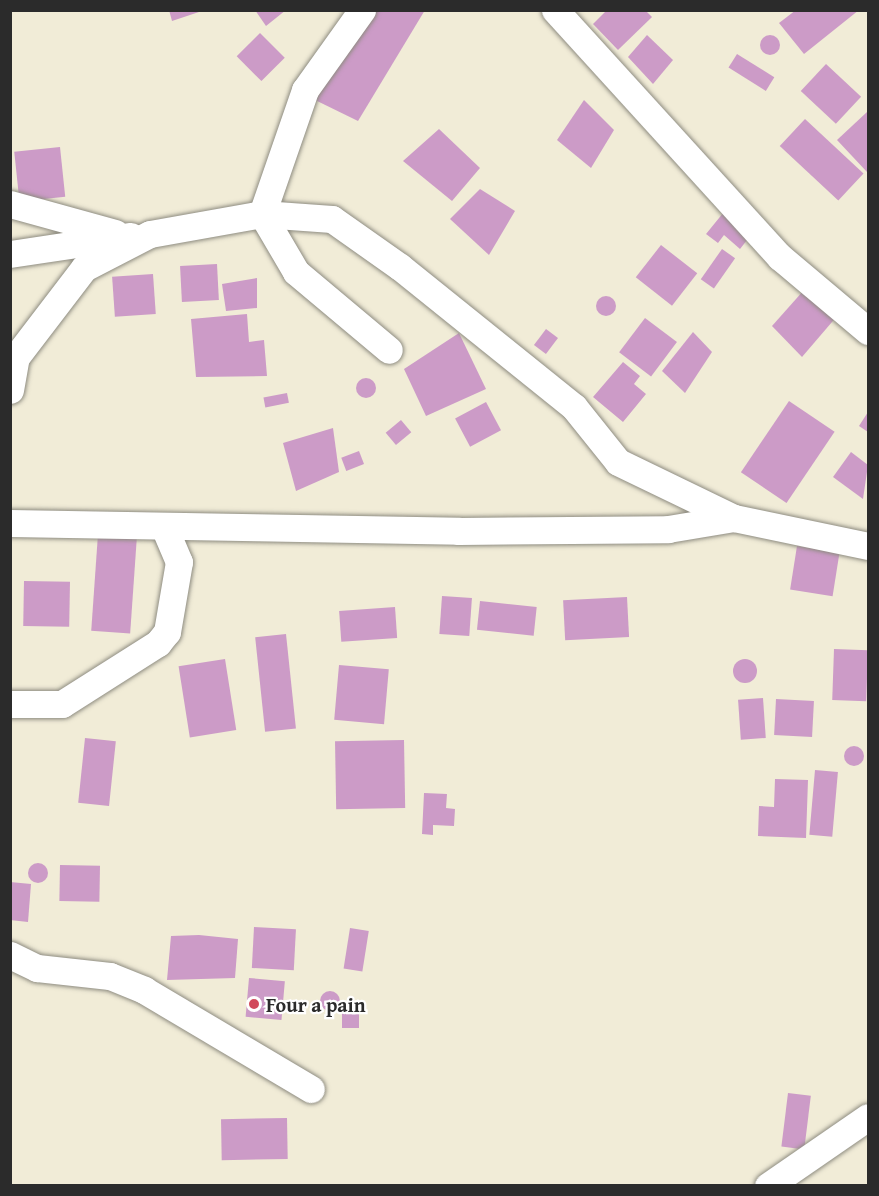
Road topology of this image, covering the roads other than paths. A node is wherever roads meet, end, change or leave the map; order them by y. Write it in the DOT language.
graph roads {
  1 [pos="362,10"];
  2 [pos="555,10"];
  3 [pos="10,204"];
  4 [pos="262,214"];
  5 [pos="141,235"];
  6 [pos="10,254"];
  7 [pos="868,331"];
  8 [pos="389,350"];
  9 [pos="10,390"];
  10 [pos="734,518"];
  11 [pos="10,523"];
  12 [pos="164,526"];
  13 [pos="868,546"];
  14 [pos="10,704"];
  15 [pos="10,955"];
  16 [pos="311,1089"];
  17 [pos="868,1117"];
  18 [pos="768,1185"];
  1 -- 4 [label="street"];
  2 -- 7 [label="street"];
  3 -- 5 [label="street"];
  4 -- 5 [label="street"];
  4 -- 8 [label="street"];
  4 -- 10 [label="street"];
  5 -- 6 [label="street"];
  5 -- 9 [label="street"];
  10 -- 12 [label="street"];
  10 -- 13 [label="street"];
  11 -- 12 [label="street"];
  12 -- 14 [label="street"];
  15 -- 16 [label="street"];
  17 -- 18 [label="street"];
}
